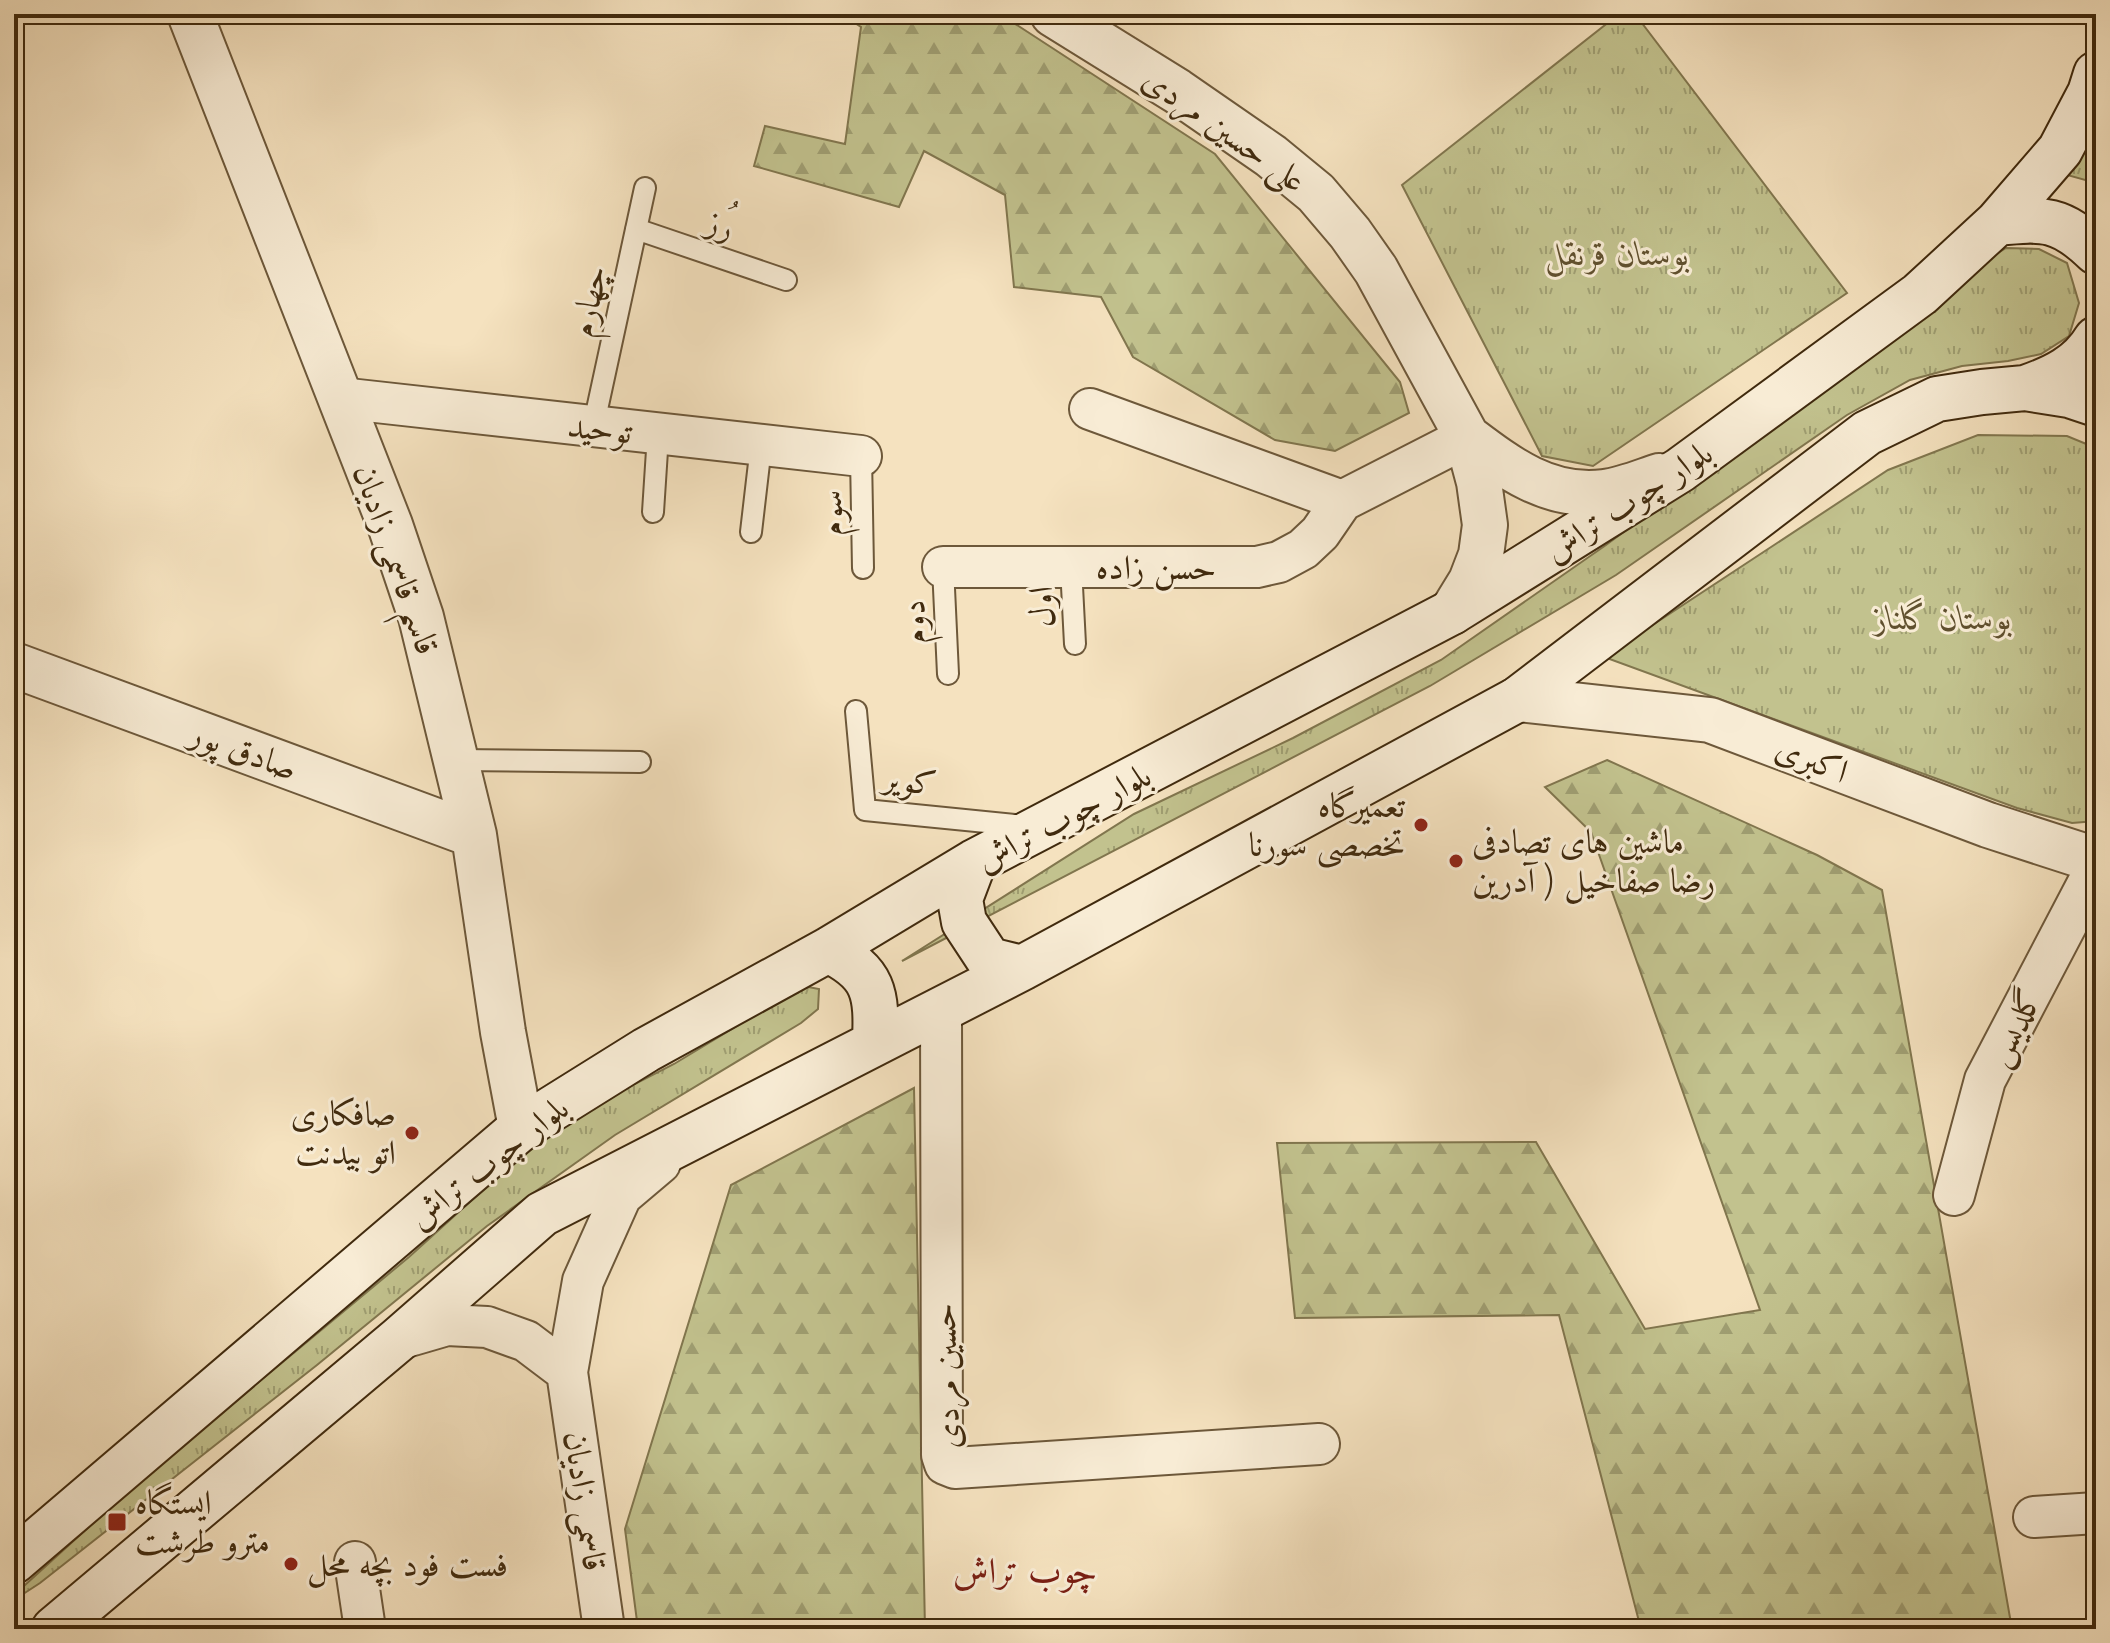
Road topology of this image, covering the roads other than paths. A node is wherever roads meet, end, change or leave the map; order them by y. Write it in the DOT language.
graph roads {
  1 [pos="190,14"];
  2 [pos="1053,14"];
  3 [pos="2096,74"];
  4 [pos="645,188"];
  5 [pos="1997,223"];
  6 [pos="636,229"];
  7 [pos="2096,252"];
  8 [pos="786,280"];
  9 [pos="2096,339"];
  10 [pos="2025,388"];
  11 [pos="340,398"];
  12 [pos="2096,404"];
  13 [pos="1090,409"];
  14 [pos="593,428"];
  15 [pos="658,435"];
  16 [pos="1467,437"];
  17 [pos="761,446"];
  18 [pos="861,456"];
  19 [pos="1680,470"];
  20 [pos="1342,501"];
  21 [pos="653,512"];
  22 [pos="751,532"];
  23 [pos="943,567"];
  24 [pos="1071,567"];
  25 [pos="863,568"];
  26 [pos="1452,612"];
  27 [pos="1075,644"];
  28 [pos="14,665"];
  29 [pos="948,674"];
  30 [pos="1518,699"];
  31 [pos="856,711"];
  32 [pos="456,760"];
  33 [pos="640,762"];
  34 [pos="1042,827"];
  35 [pos="474,835"];
  36 [pos="2096,860"];
  37 [pos="974,862"];
  38 [pos="2096,868"];
  39 [pos="828,950"];
  40 [pos="1022,968"];
  41 [pos="941,1010"];
  42 [pos="875,1043"];
  43 [pos="521,1128"];
  44 [pos="680,1145"];
  45 [pos="1954,1195"];
  46 [pos="399,1339"];
  47 [pos="567,1372"];
  48 [pos="1319,1444"];
  49 [pos="2096,1513"];
  50 [pos="2034,1517"];
  51 [pos="14,1561"];
  52 [pos="355,1562"];
  53 [pos="54,1629"];
  54 [pos="365,1629"];
  55 [pos="604,1629"];
  1 -- 11 [label="main road, قاسم قاسمی زادیان"];
  2 -- 16 [label="main road, علی حسین مردی"];
  3 -- 5 [label="main road, بلوار چوب‌ تراش"];
  4 -- 6 [label="lane, چهارم"];
  5 -- 7 [label="main road"];
  5 -- 19 [label="main road, بلوار چوب‌ تراش"];
  6 -- 8 [label="lane, رُز"];
  6 -- 14 [label="lane, چهارم"];
  9 -- 10 [label="main road"];
  10 -- 12 [label="main road"];
  10 -- 30 [label="main road"];
  11 -- 14 [label="street, توحید"];
  11 -- 32 [label="main road, قاسم قاسمی زادیان"];
  13 -- 20 [label="street"];
  14 -- 15 [label="street, توحید"];
  15 -- 17 [label="street, توحید"];
  15 -- 21 [label="lane"];
  16 -- 19 [label="main road, علی حسین مردی"];
  16 -- 20 [label="street, حسن زاده"];
  16 -- 26 [label="main road, علی حسین مردی"];
  17 -- 18 [label="street, توحید"];
  17 -- 22 [label="lane"];
  18 -- 25 [label="lane, سوم"];
  19 -- 26 [label="main road, بلوار چوب‌ تراش"];
  20 -- 24 [label="street, حسن زاده"];
  23 -- 24 [label="street, حسن زاده"];
  23 -- 29 [label="lane, دوم"];
  24 -- 27 [label="lane, اول"];
  26 -- 34 [label="main road, بلوار چوب‌ تراش"];
  28 -- 35 [label="main road, صادق پور"];
  30 -- 36 [label="main road, اکبری"];
  30 -- 40 [label="main road"];
  31 -- 34 [label="lane, کویر"];
  32 -- 33 [label="lane"];
  32 -- 35 [label="main road, قاسم قاسمی زادیان"];
  34 -- 37 [label="main road, بلوار چوب‌ تراش"];
  35 -- 43 [label="main road, قاسم قاسمی زادیان"];
  37 -- 39 [label="main road, بلوار چوب‌ تراش"];
  37 -- 40 [label="main road"];
  38 -- 45 [label="street, گلدیس"];
  39 -- 42 [label="main road"];
  39 -- 43 [label="main road, بلوار چوب‌ تراش"];
  40 -- 41 [label="main road"];
  41 -- 42 [label="main road"];
  41 -- 48 [label="street, حسین مردی"];
  42 -- 44 [label="main road"];
  43 -- 51 [label="main road, بلوار چوب‌ تراش"];
  44 -- 46 [label="main road"];
  44 -- 47 [label="street, قاسمی زادیان"];
  46 -- 47 [label="street"];
  46 -- 53 [label="main road"];
  47 -- 55 [label="street, قاسمی زادیان"];
  49 -- 50 [label="street"];
  52 -- 54 [label="street"];
}
